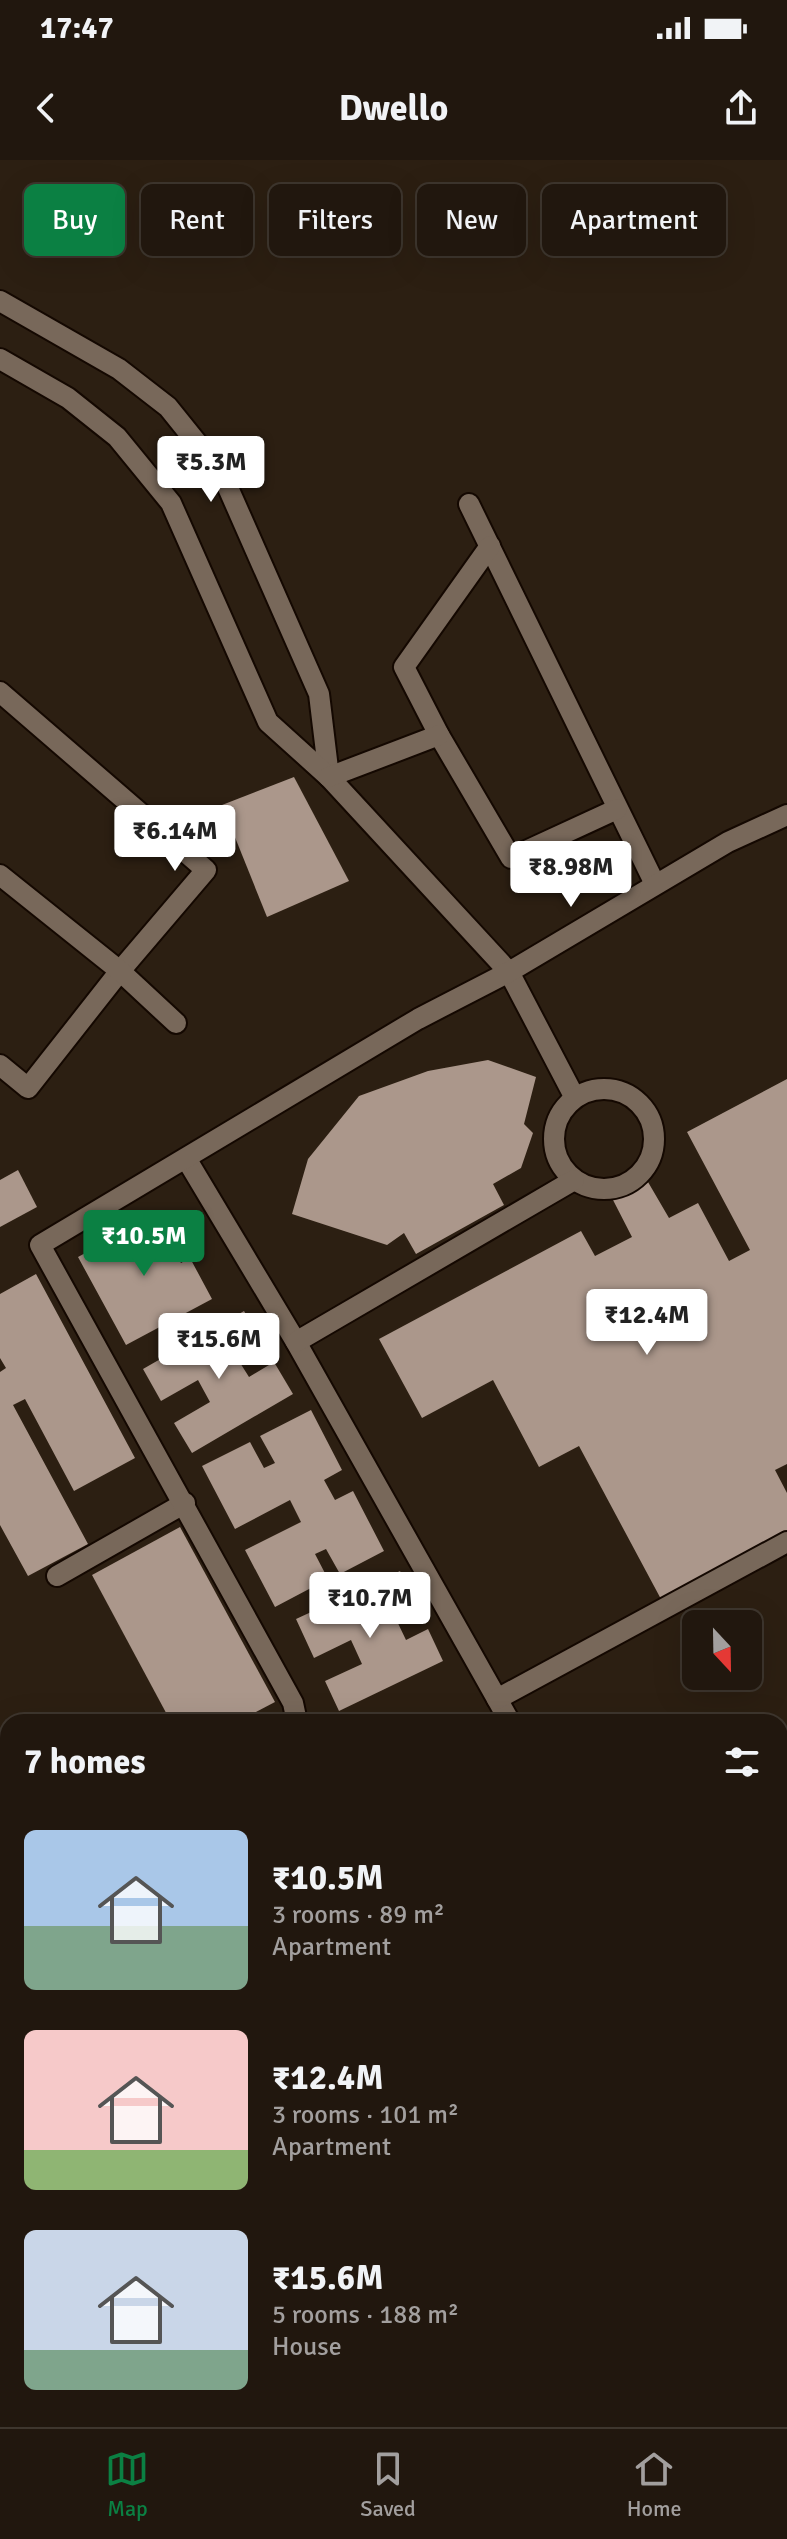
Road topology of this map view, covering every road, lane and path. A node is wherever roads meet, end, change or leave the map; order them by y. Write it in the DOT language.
graph roads {
  1 [pos="0,301"];
  2 [pos="0,359"];
  3 [pos="469,504"];
  4 [pos="490,546"];
  5 [pos="0,692"];
  6 [pos="439,735"];
  7 [pos="329,777"];
  8 [pos="617,809"];
  9 [pos="787,815"];
  10 [pos="0,875"];
  11 [pos="655,884"];
  12 [pos="120,971"];
  13 [pos="509,972"];
  14 [pos="176,1023"];
  15 [pos="0,1065"];
  16 [pos="575,1098"];
  17 [pos="187,1160"];
  18 [pos="574,1180"];
  19 [pos="296,1342"];
  20 [pos="185,1503"];
  21 [pos="787,1542"];
  22 [pos="57,1576"];
  23 [pos="497,1699"];
  24 [pos="295,1714"];
  25 [pos="505,1714"];
  1 -- 7 [label="street"];
  2 -- 7 [label="street"];
  3 -- 4 [label="street"];
  4 -- 6 [label="street"];
  4 -- 8 [label="street"];
  5 -- 12 [label="street"];
  6 -- 7 [label="street"];
  6 -- 8 [label="street"];
  7 -- 13 [label="street"];
  8 -- 11 [label="street"];
  9 -- 11 [label="street"];
  10 -- 12 [label="street"];
  11 -- 13 [label="street"];
  12 -- 14 [label="street"];
  12 -- 15 [label="street"];
  13 -- 16 [label="street"];
  13 -- 17 [label="street"];
  16 -- 18 [label="street"];
  16 -- 18 [label="street"];
  17 -- 19 [label="street"];
  17 -- 20 [label="street"];
  18 -- 19 [label="street"];
  19 -- 23 [label="street"];
  20 -- 22 [label="street"];
  20 -- 24 [label="street"];
  21 -- 23 [label="street"];
  23 -- 25 [label="street"];
}
